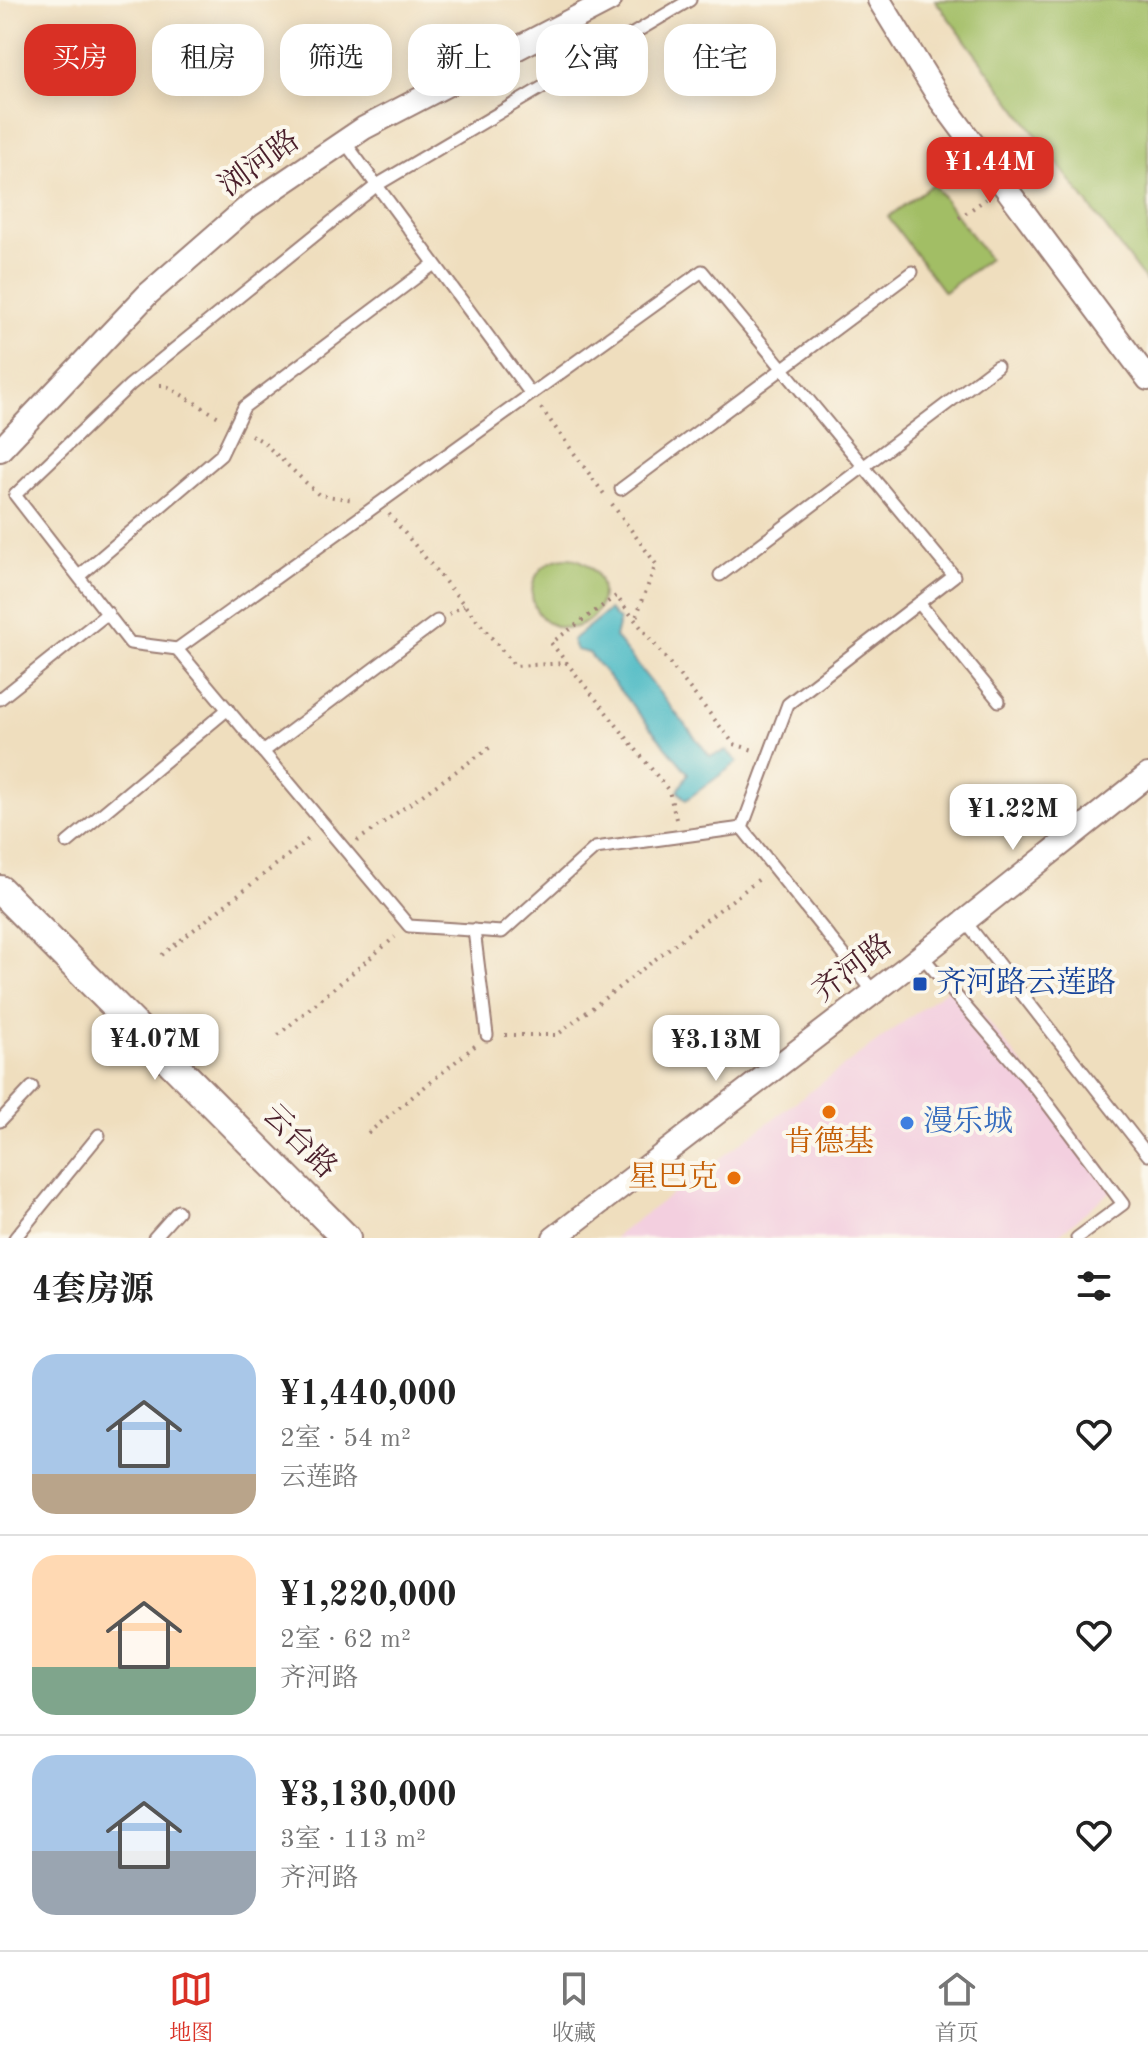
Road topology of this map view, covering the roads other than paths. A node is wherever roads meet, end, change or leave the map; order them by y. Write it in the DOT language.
graph roads {
  1 [pos="610,0"];
  2 [pos="690,0"];
  3 [pos="879,0"];
  4 [pos="344,141"];
  5 [pos="377,185"];
  6 [pos="434,264"];
  7 [pos="912,272"];
  8 [pos="997,366"];
  9 [pos="782,367"];
  10 [pos="1148,379"];
  11 [pos="531,394"];
  12 [pos="0,450"];
  13 [pos="863,466"];
  14 [pos="621,489"];
  15 [pos="720,575"];
  16 [pos="79,576"];
  17 [pos="919,603"];
  18 [pos="108,613"];
  19 [pos="437,621"];
  20 [pos="177,649"];
  21 [pos="0,699"];
  22 [pos="999,701"];
  23 [pos="228,709"];
  24 [pos="263,752"];
  25 [pos="1148,775"];
  26 [pos="742,828"];
  27 [pos="67,843"];
  28 [pos="0,890"];
  29 [pos="964,920"];
  30 [pos="474,930"];
  31 [pos="921,955"];
  32 [pos="873,991"];
  33 [pos="487,1035"];
  34 [pos="32,1087"];
  35 [pos="0,1121"];
  36 [pos="99,1135"];
  37 [pos="1148,1155"];
  38 [pos="178,1211"];
  39 [pos="15,1238"];
  40 [pos="154,1238"];
  41 [pos="346,1238"];
  42 [pos="554,1238"];
  43 [pos="1077,1238"];
  1 -- 4 [label="street, 浏河路"];
  2 -- 5 [label="lane"];
  3 -- 10 [label="street"];
  4 -- 5 [label="lane"];
  4 -- 12 [label="street, 浏河路"];
  5 -- 6 [label="lane"];
  5 -- 16 [label="lane"];
  6 -- 11 [label="lane"];
  6 -- 16 [label="lane"];
  7 -- 9 [label="lane"];
  8 -- 13 [label="lane"];
  9 -- 11 [label="lane"];
  9 -- 13 [label="lane"];
  9 -- 14 [label="lane"];
  11 -- 20 [label="lane"];
  13 -- 15 [label="lane"];
  13 -- 17 [label="lane"];
  16 -- 18 [label="lane"];
  17 -- 22 [label="lane"];
  17 -- 26 [label="lane"];
  18 -- 20 [label="lane"];
  18 -- 21 [label="lane"];
  19 -- 24 [label="lane"];
  20 -- 23 [label="lane"];
  23 -- 24 [label="lane"];
  23 -- 27 [label="lane"];
  24 -- 30 [label="lane"];
  25 -- 29 [label="street, 齐河路"];
  26 -- 30 [label="lane"];
  26 -- 32 [label="lane"];
  28 -- 41 [label="street, 云台路"];
  29 -- 31 [label="street, 齐河路"];
  29 -- 37 [label="lane"];
  30 -- 33 [label="lane"];
  31 -- 32 [label="street, 齐河路"];
  31 -- 43 [label="lane"];
  32 -- 42 [label="street, 齐河路"];
  34 -- 35 [label="lane"];
  36 -- 39 [label="lane"];
  38 -- 40 [label="lane"];
}
